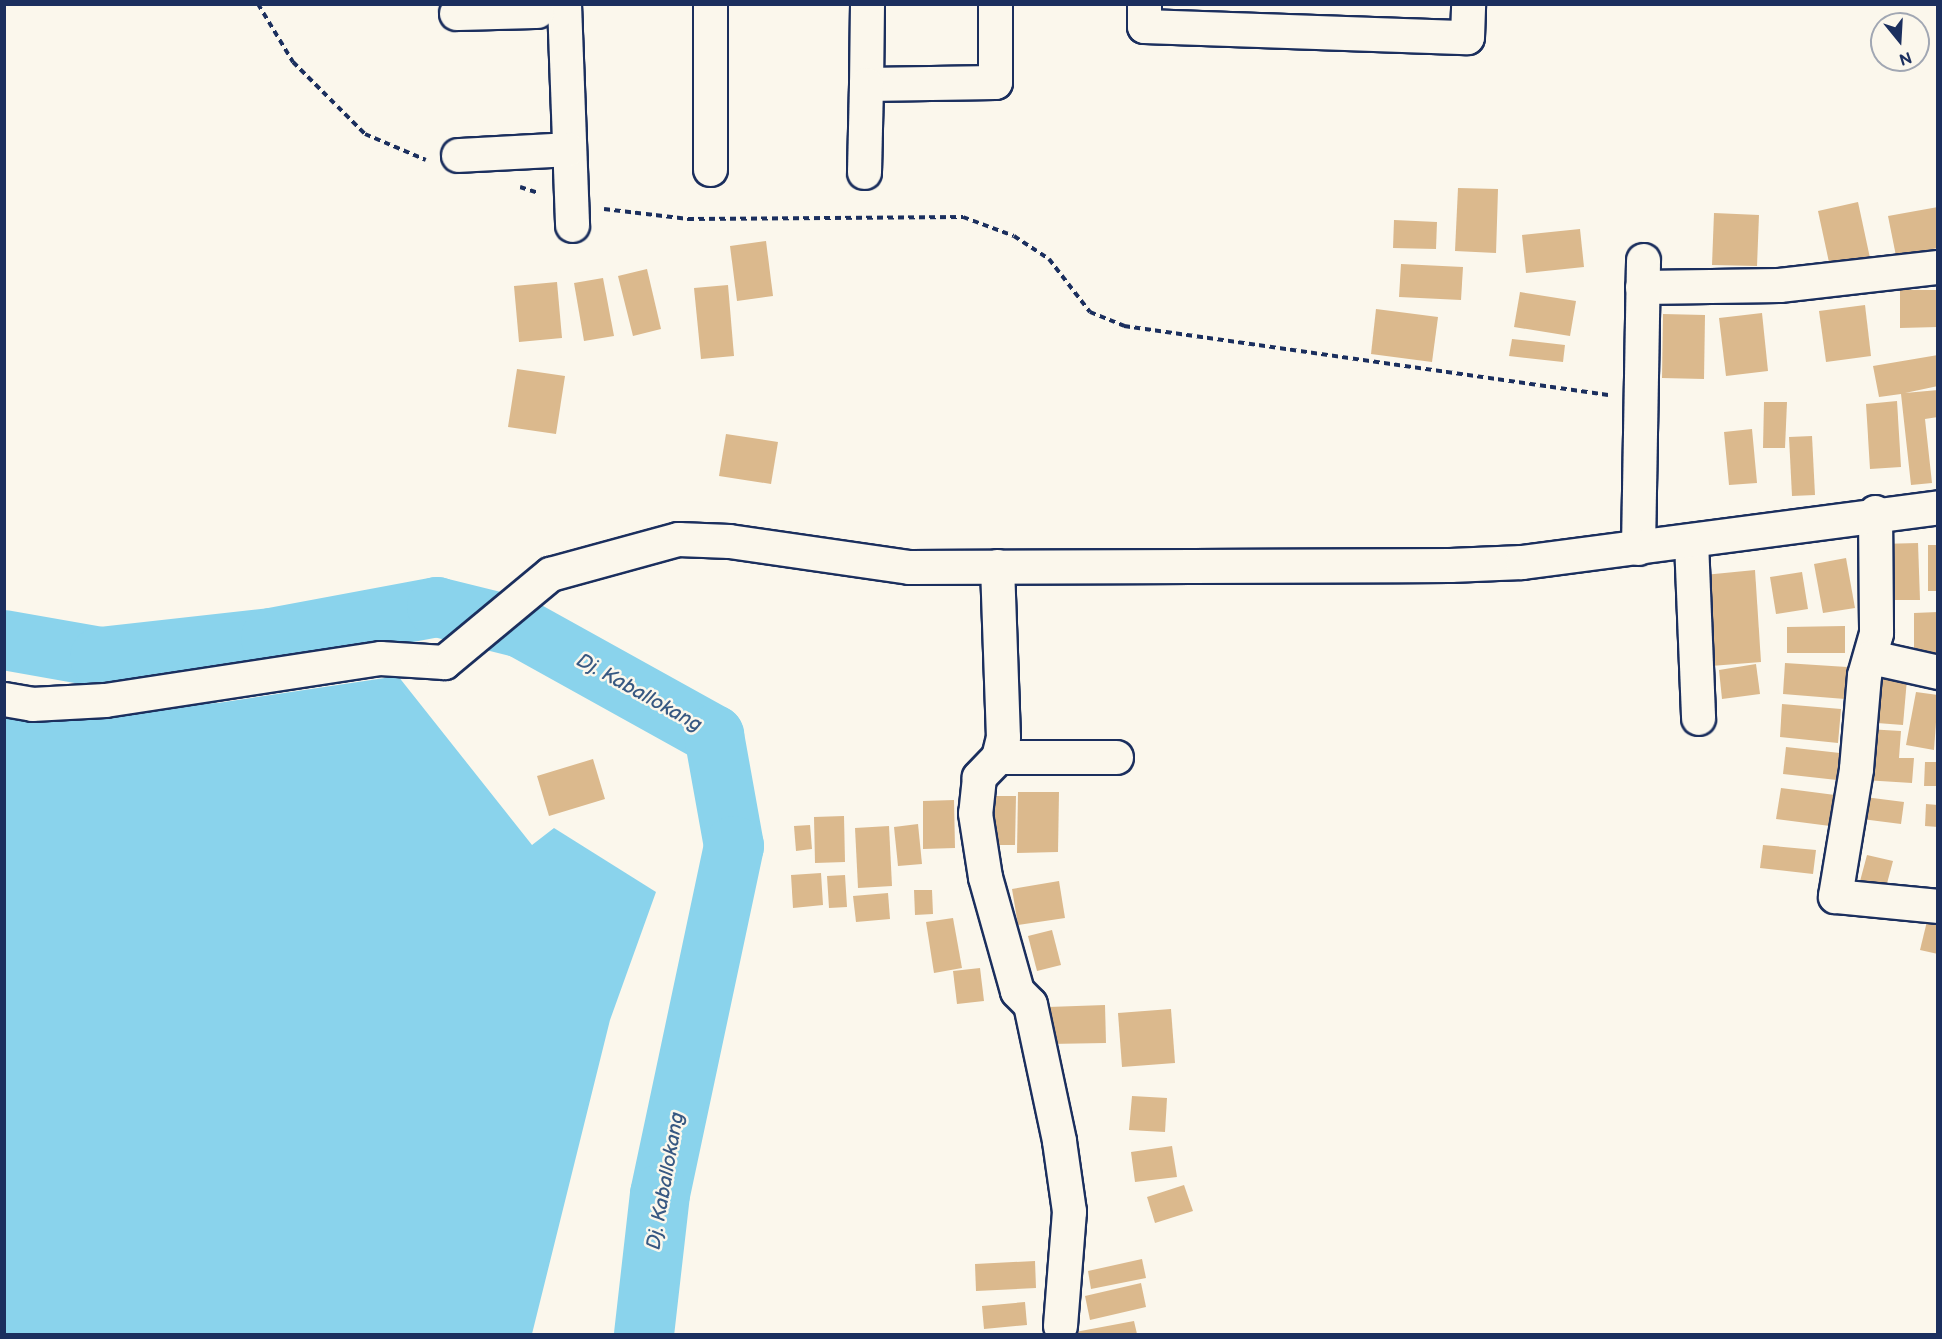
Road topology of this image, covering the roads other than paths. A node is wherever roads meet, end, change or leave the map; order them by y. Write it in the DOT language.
graph roads {
  1 [pos="710,4"];
  2 [pos="867,4"];
  3 [pos="995,4"];
  4 [pos="1144,4"];
  5 [pos="1468,4"];
  6 [pos="550,7"];
  7 [pos="456,13"];
  8 [pos="1311,19"];
  9 [pos="866,84"];
  10 [pos="568,149"];
  11 [pos="444,158"];
  12 [pos="710,169"];
  13 [pos="864,172"];
  14 [pos="572,213"];
  15 [pos="1938,267"];
  16 [pos="1938,507"];
  17 [pos="1875,512"];
  18 [pos="1691,541"];
  19 [pos="1638,548"];
  20 [pos="997,566"];
  21 [pos="1870,657"];
  22 [pos="1938,672"];
  23 [pos="4,699"];
  24 [pos="1698,718"];
  25 [pos="998,757"];
  26 [pos="1116,757"];
  27 [pos="1938,906"];
  28 [pos="1060,1326"];
  1 -- 12 [label="street"];
  2 -- 9 [label="street"];
  3 -- 9 [label="street"];
  4 -- 8 [label="street"];
  5 -- 8 [label="street"];
  6 -- 7 [label="street"];
  6 -- 10 [label="street"];
  9 -- 13 [label="street"];
  10 -- 11 [label="street"];
  10 -- 14 [label="street"];
  15 -- 19 [label="street"];
  16 -- 17 [label="street"];
  17 -- 18 [label="street"];
  17 -- 21 [label="street"];
  18 -- 19 [label="street"];
  18 -- 24 [label="street"];
  19 -- 20 [label="street"];
  20 -- 23 [label="street"];
  20 -- 25 [label="street"];
  21 -- 22 [label="street"];
  21 -- 27 [label="street"];
  25 -- 26 [label="street"];
  25 -- 28 [label="street"];
}
